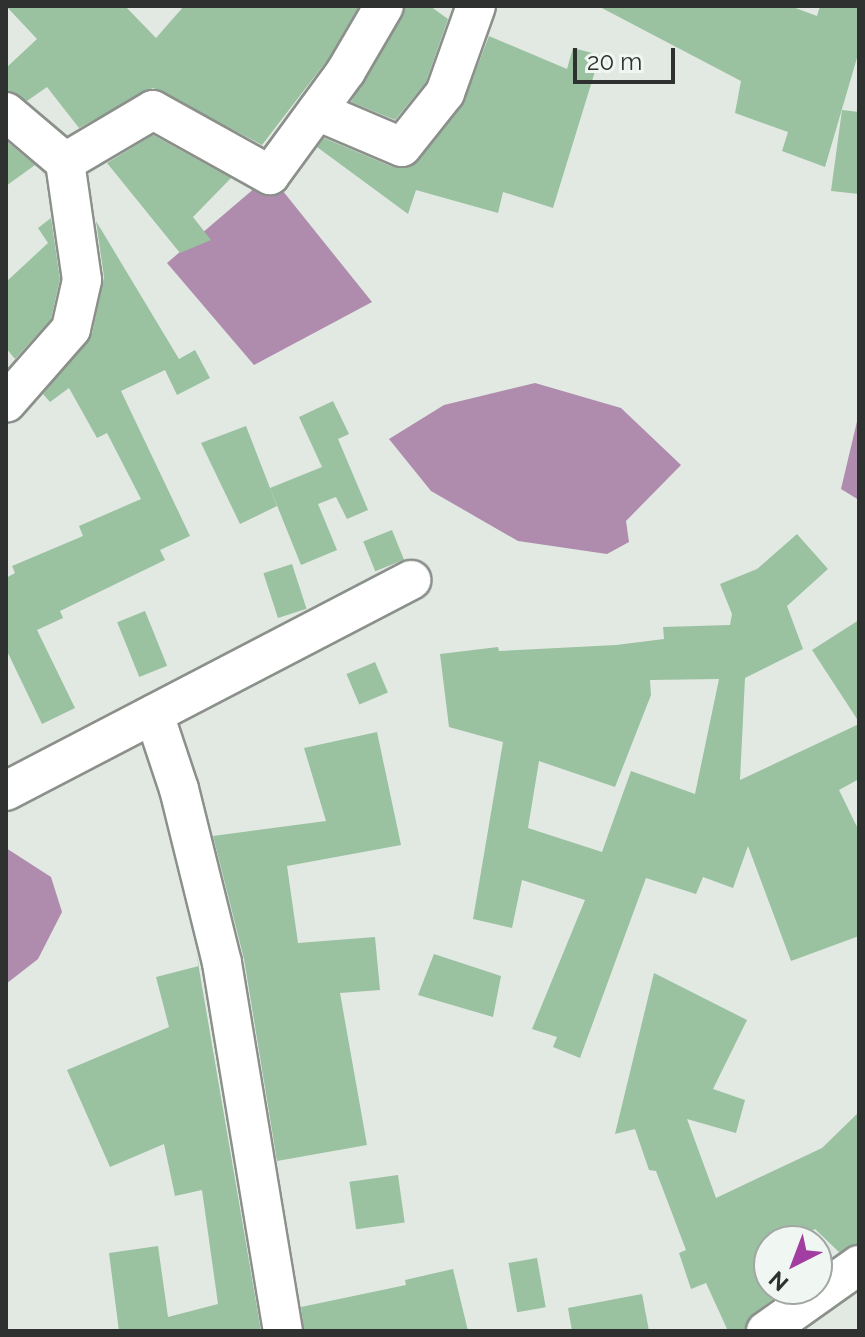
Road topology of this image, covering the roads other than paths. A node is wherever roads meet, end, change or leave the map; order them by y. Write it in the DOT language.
graph roads {
  1 [pos="384,6"];
  2 [pos="476,6"];
  3 [pos="317,111"];
  4 [pos="6,112"];
  5 [pos="65,162"];
  6 [pos="6,403"];
  7 [pos="411,580"];
  8 [pos="154,714"];
  9 [pos="6,791"];
  10 [pos="859,1265"];
  11 [pos="283,1331"];
  12 [pos="766,1331"];
  1 -- 3 [label="street"];
  2 -- 3 [label="street"];
  3 -- 5 [label="street"];
  4 -- 5 [label="street"];
  5 -- 6 [label="street"];
  7 -- 8 [label="street"];
  8 -- 9 [label="street"];
  8 -- 11 [label="street"];
  10 -- 12 [label="street"];
}
